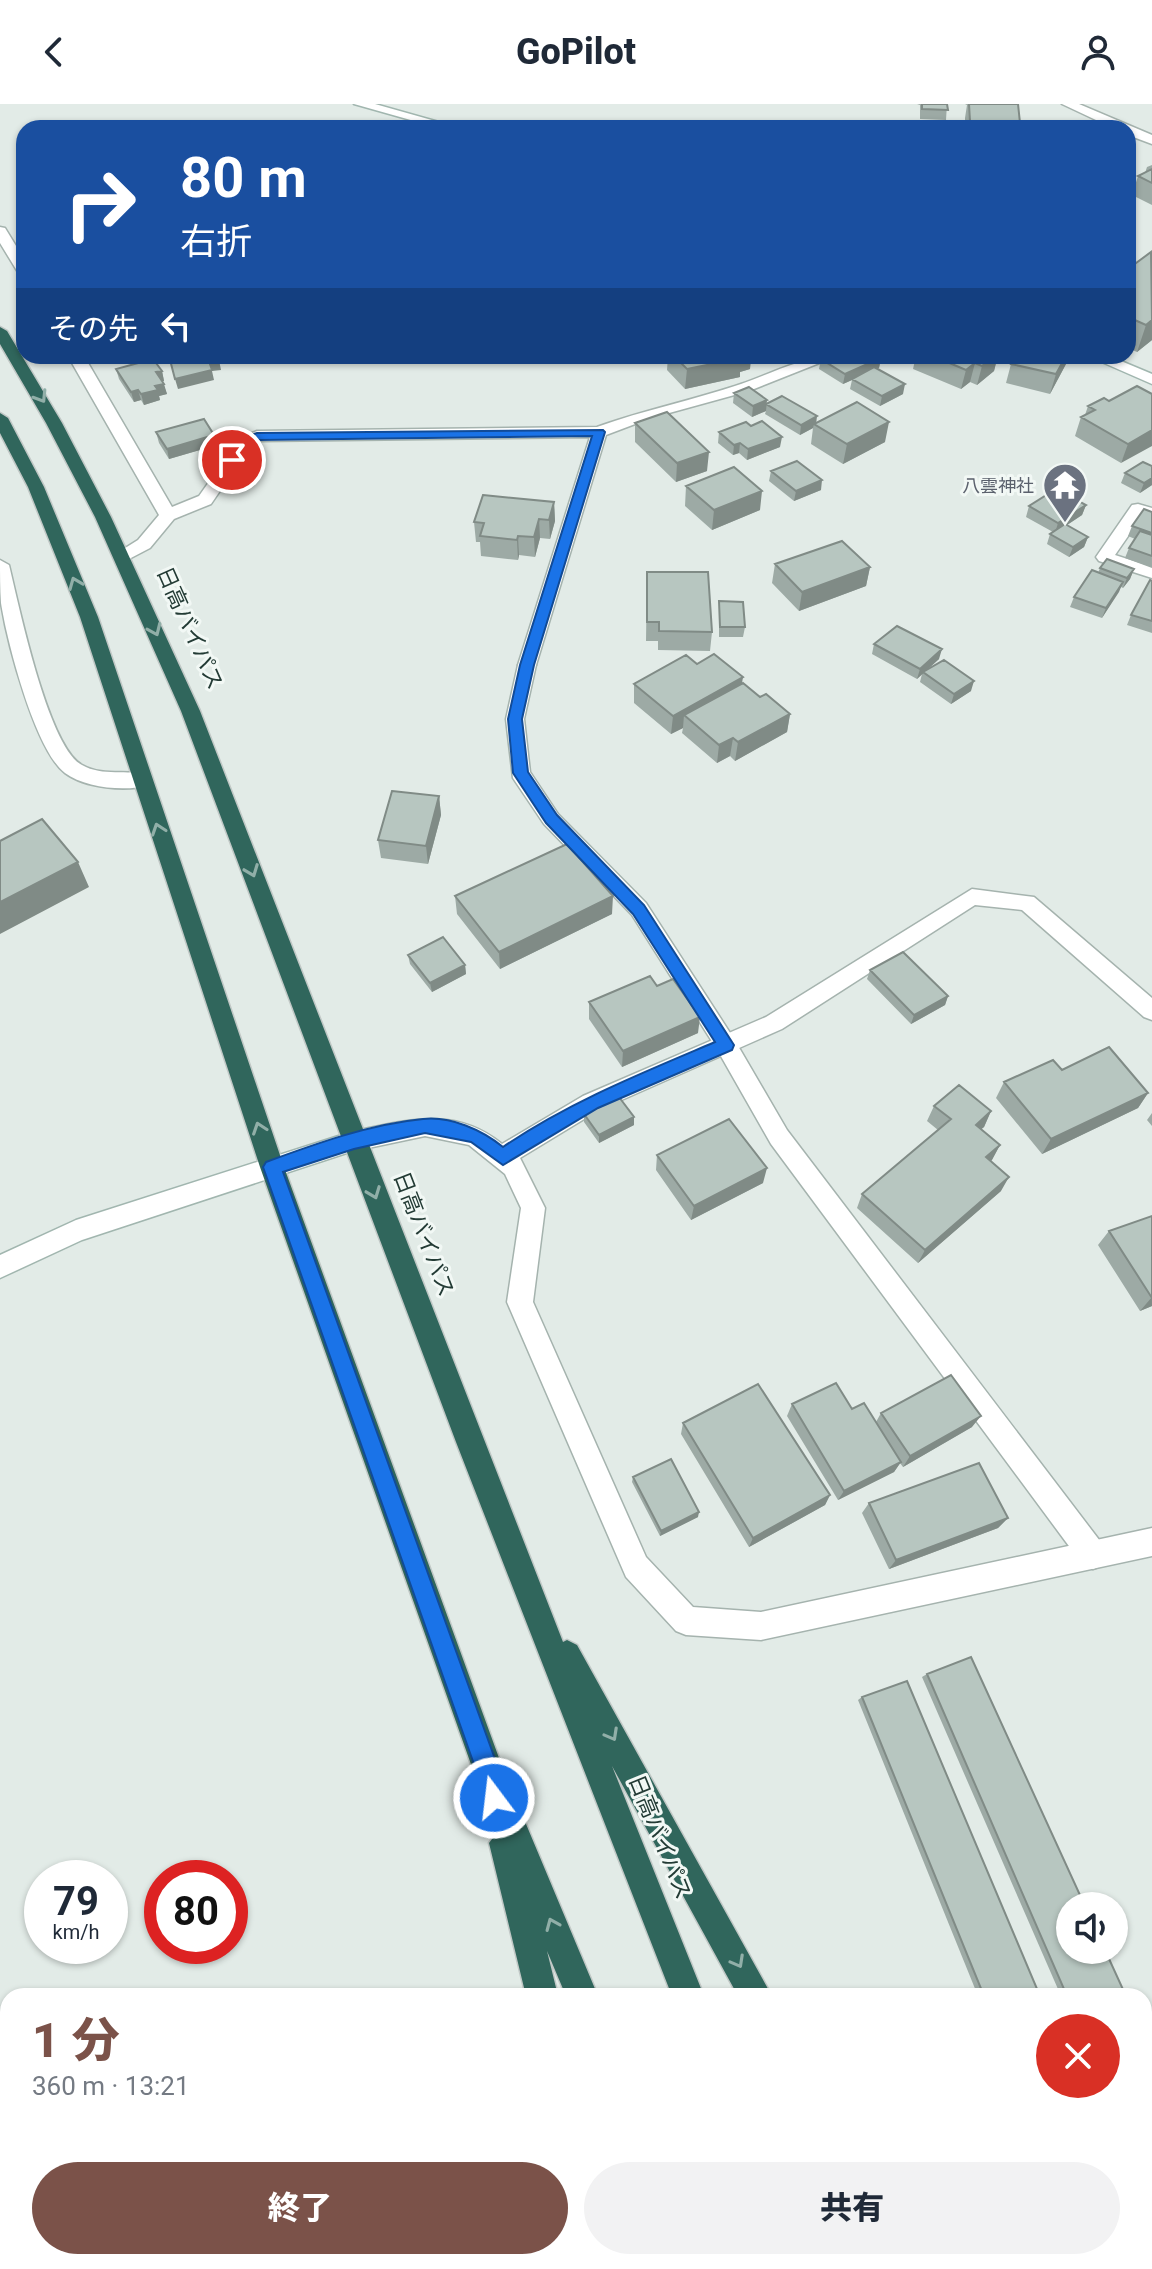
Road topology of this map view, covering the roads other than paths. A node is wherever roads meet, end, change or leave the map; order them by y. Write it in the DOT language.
graph roads {
  1 [pos="360,104"];
  2 [pos="1068,104"];
  3 [pos="423,120"];
  4 [pos="1105,120"];
  5 [pos="0,231"];
  6 [pos="16,258"];
  7 [pos="0,331"];
  8 [pos="16,357"];
  9 [pos="21,364"];
  10 [pos="81,364"];
  11 [pos="808,364"];
  12 [pos="1115,364"];
  13 [pos="1152,379"];
  14 [pos="0,418"];
  15 [pos="599,432"];
  16 [pos="1152,514"];
  17 [pos="168,515"];
  18 [pos="123,555"];
  19 [pos="0,565"];
  20 [pos="1152,573"];
  21 [pos="142,780"];
  22 [pos="1152,1011"];
  23 [pos="726,1045"];
  24 [pos="354,1141"];
  25 [pos="503,1157"];
  26 [pos="272,1167"];
  27 [pos="0,1267"];
  28 [pos="1152,1542"];
  29 [pos="1093,1555"];
  30 [pos="519,1569"];
  31 [pos="488,1770"];
  32 [pos="540,1988"];
  33 [pos="579,1988"];
  34 [pos="685,1988"];
  35 [pos="752,1988"];
  1 -- 3 [label="street"];
  2 -- 4 [label="street"];
  5 -- 6 [label="street"];
  7 -- 8 [label="highway, 日高バイパス, one-way"];
  9 -- 18 [label="highway, 日高バイパス, one-way"];
  10 -- 17 [label="street"];
  11 -- 15 [label="street"];
  12 -- 13 [label="street"];
  21 -- 14 [label="highway, one-way"];
  15 -- 17 [label="street"];
  15 -- 23 [label="street"];
  16 -- 20 [label="street"];
  17 -- 18 [label="street"];
  18 -- 24 [label="highway, 日高バイパス, one-way"];
  19 -- 21 [label="street"];
  26 -- 21 [label="highway, one-way"];
  22 -- 23 [label="street"];
  23 -- 25 [label="street"];
  23 -- 29 [label="street"];
  24 -- 25 [label="street"];
  24 -- 26 [label="street"];
  24 -- 30 [label="highway, 日高バイパス, one-way"];
  25 -- 29 [label="street"];
  26 -- 27 [label="street"];
  26 -- 31 [label="highway"];
  28 -- 29 [label="street"];
  30 -- 34 [label="highway, 日高バイパス"];
  30 -- 35 [label="highway, one-way"];
  31 -- 32 [label="highway"];
  33 -- 31 [label="highway, one-way"];
}
